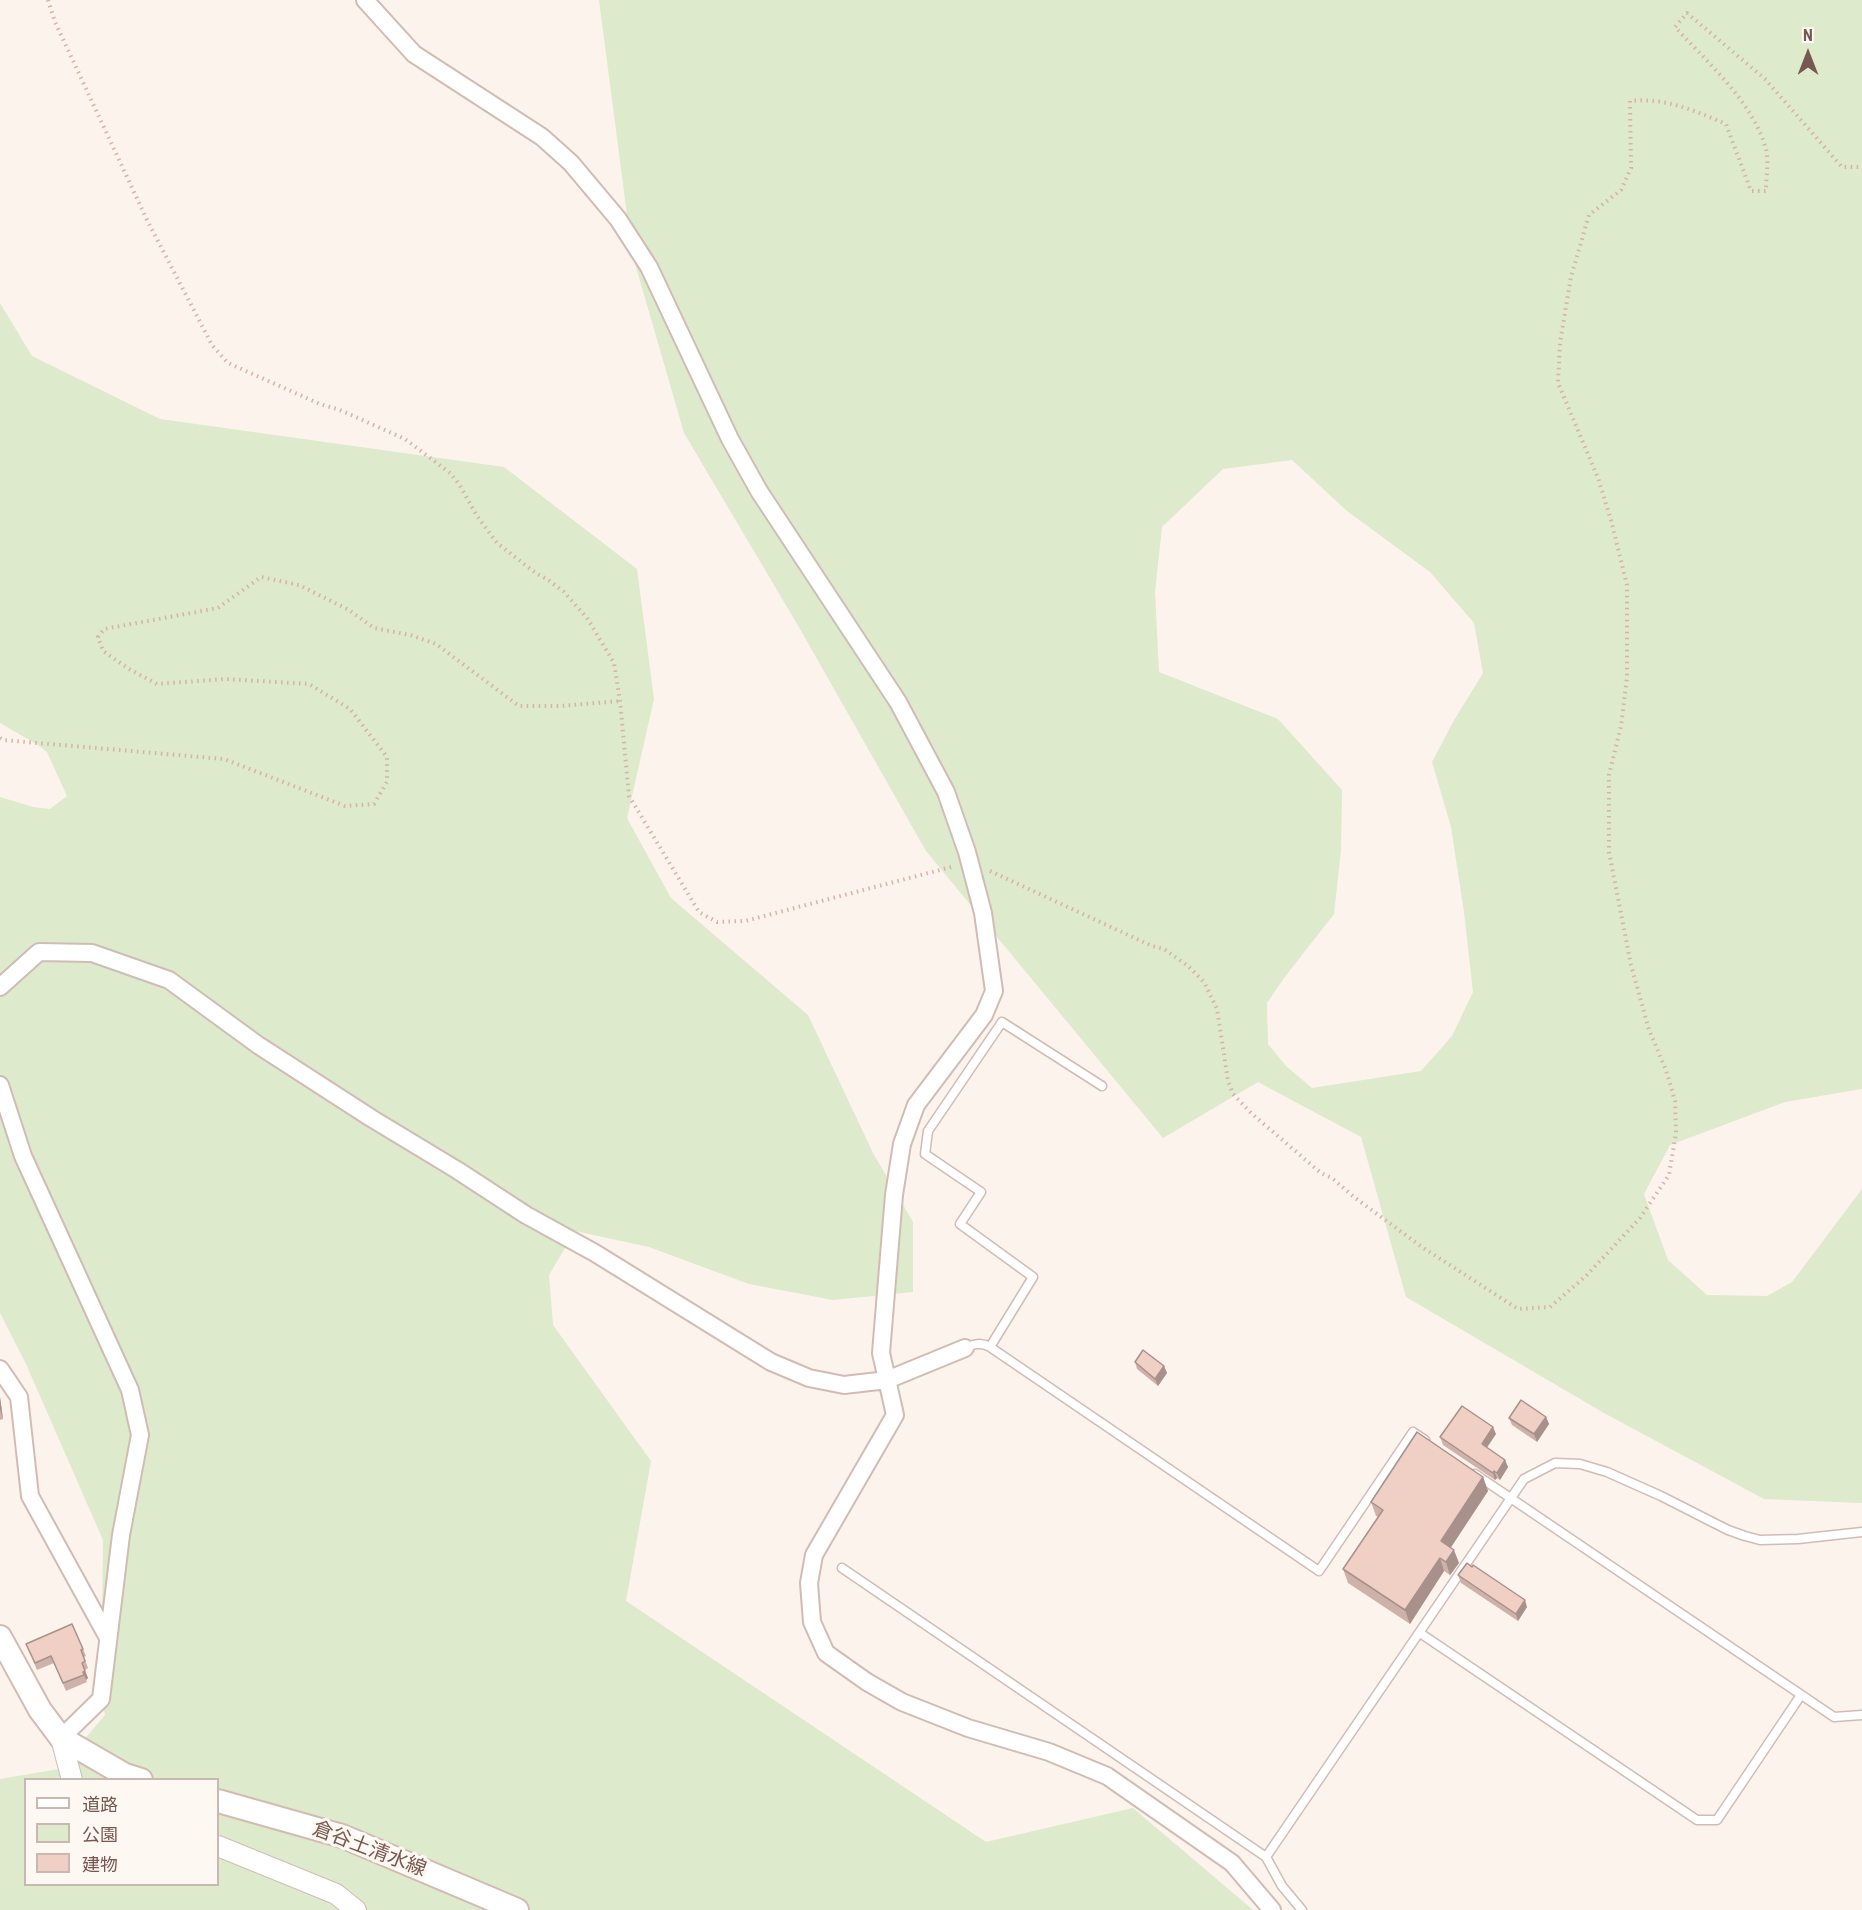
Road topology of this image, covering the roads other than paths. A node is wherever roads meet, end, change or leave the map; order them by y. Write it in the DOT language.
graph roads {
  1 [pos="365,0"];
  2 [pos="0,987"];
  3 [pos="0,1085"];
  4 [pos="1102,1086"];
  5 [pos="990,1347"];
  6 [pos="965,1348"];
  7 [pos="0,1369"];
  8 [pos="886,1380"];
  9 [pos="1432,1445"];
  10 [pos="1471,1471"];
  11 [pos="1510,1497"];
  12 [pos="1862,1532"];
  13 [pos="842,1568"];
  14 [pos="1420,1633"];
  15 [pos="108,1636"];
  16 [pos="0,1637"];
  17 [pos="1801,1695"];
  18 [pos="1862,1715"];
  19 [pos="61,1737"];
  20 [pos="72,1778"];
  21 [pos="137,1778"];
  22 [pos="219,1801"];
  23 [pos="219,1846"];
  24 [pos="1266,1857"];
  25 [pos="356,1910"];
  26 [pos="517,1910"];
  27 [pos="1272,1910"];
  28 [pos="1302,1910"];
  1 -- 8 [label="street"];
  2 -- 8 [label="street"];
  3 -- 15 [label="street"];
  4 -- 5 [label="lane"];
  5 -- 6 [label="lane"];
  5 -- 9 [label="lane"];
  6 -- 8 [label="street"];
  7 -- 15 [label="street"];
  8 -- 27 [label="street"];
  10 -- 11 [label="lane"];
  11 -- 12 [label="lane"];
  11 -- 14 [label="lane"];
  11 -- 17 [label="lane"];
  13 -- 24 [label="lane"];
  14 -- 17 [label="lane"];
  14 -- 24 [label="lane"];
  15 -- 19 [label="street"];
  16 -- 19 [label="main road"];
  17 -- 18 [label="lane"];
  19 -- 20 [label="street"];
  19 -- 21 [label="main road"];
  22 -- 26 [label="main road, 倉谷土清水線"];
  23 -- 25 [label="street"];
  24 -- 28 [label="lane"];
}
